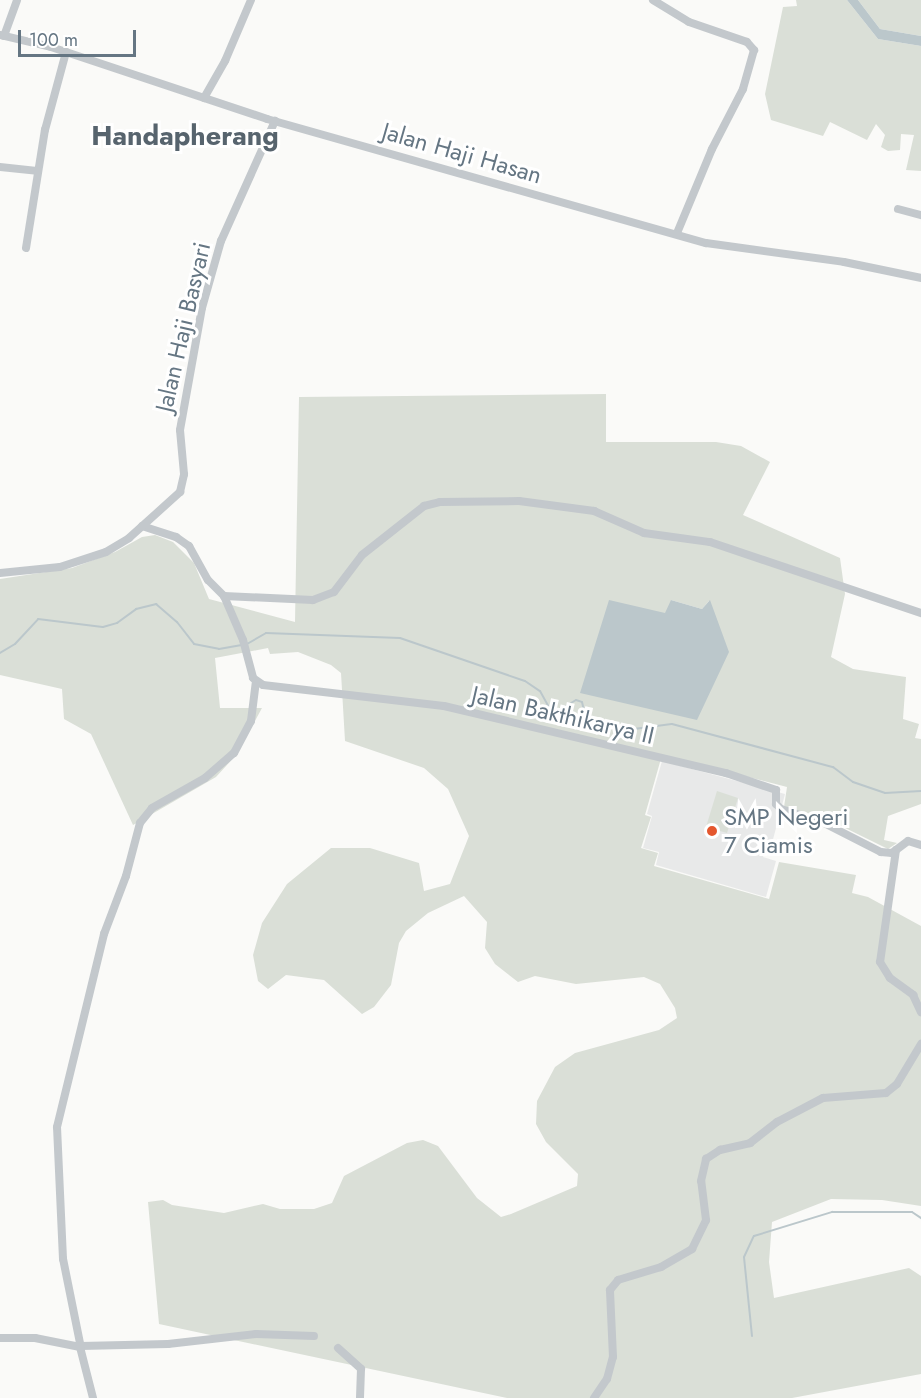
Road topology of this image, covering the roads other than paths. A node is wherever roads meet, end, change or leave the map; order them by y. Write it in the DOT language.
graph roads {
  1 [pos="17,0"];
  2 [pos="251,0"];
  3 [pos="652,0"];
  4 [pos="663,3"];
  5 [pos="2,35"];
  6 [pos="66,52"];
  7 [pos="204,98"];
  8 [pos="275,121"];
  9 [pos="0,167"];
  10 [pos="37,171"];
  11 [pos="898,209"];
  12 [pos="921,215"];
  13 [pos="677,233"];
  14 [pos="26,248"];
  15 [pos="921,278"];
  16 [pos="142,526"];
  17 [pos="0,573"];
  18 [pos="224,596"];
  19 [pos="921,613"];
  20 [pos="256,681"];
  21 [pos="921,845"];
  22 [pos="896,850"];
  23 [pos="921,1012"];
  24 [pos="921,1044"];
  25 [pos="314,1336"];
  26 [pos="0,1338"];
  27 [pos="81,1347"];
  28 [pos="338,1348"];
  29 [pos="93,1398"];
  30 [pos="360,1398"];
  31 [pos="594,1398"];
  1 -- 5 [label="street"];
  2 -- 7 [label="street"];
  3 -- 4 [label="street"];
  4 -- 13 [label="street"];
  5 -- 6 [label="street, Jalan Haji Hasan"];
  6 -- 7 [label="street, Jalan Haji Hasan"];
  6 -- 10 [label="street"];
  7 -- 8 [label="street, Jalan Haji Hasan"];
  8 -- 13 [label="street, Jalan Haji Hasan"];
  8 -- 16 [label="street, Jalan Haji Basyari"];
  9 -- 10 [label="street"];
  10 -- 14 [label="street"];
  11 -- 12 [label="street"];
  13 -- 15 [label="street, Jalan Haji Hasan"];
  16 -- 17 [label="street, Jalan Haji Basyari"];
  16 -- 18 [label="street"];
  18 -- 19 [label="street"];
  18 -- 20 [label="street"];
  20 -- 22 [label="street, Jalan Bakthikarya II"];
  20 -- 27 [label="street"];
  21 -- 22 [label="street, Jalan Bakthikarya II"];
  22 -- 23 [label="street"];
  24 -- 31 [label="street"];
  25 -- 27 [label="street"];
  26 -- 27 [label="street"];
  27 -- 29 [label="street"];
  28 -- 30 [label="street"];
}
